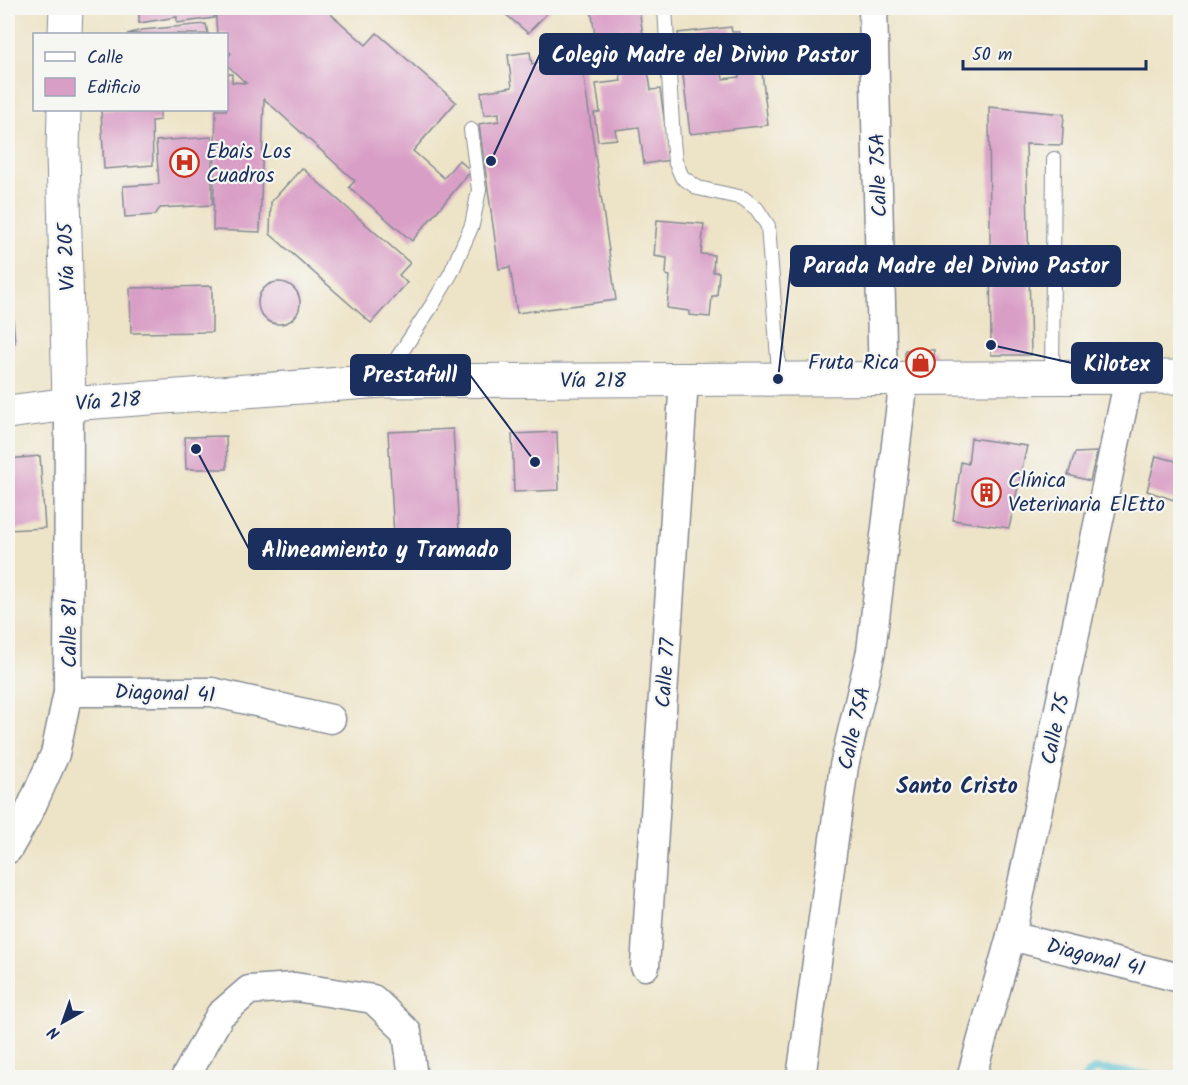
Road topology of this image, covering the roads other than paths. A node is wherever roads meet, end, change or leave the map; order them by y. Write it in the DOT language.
graph roads {
  1 [pos="66,8"];
  2 [pos="665,8"];
  3 [pos="873,8"];
  4 [pos="65,33"];
  5 [pos="64,111"];
  6 [pos="471,130"];
  7 [pos="1054,159"];
  8 [pos="1180,377"];
  9 [pos="1052,378"];
  10 [pos="1129,378"];
  11 [pos="893,379"];
  12 [pos="684,380"];
  13 [pos="778,380"];
  14 [pos="382,381"];
  15 [pos="69,404"];
  16 [pos="8,412"];
  17 [pos="69,692"];
  18 [pos="331,719"];
  19 [pos="8,849"];
  20 [pos="1011,936"];
  21 [pos="645,966"];
  22 [pos="1180,978"];
  23 [pos="185,1077"];
  24 [pos="413,1077"];
  25 [pos="801,1077"];
  26 [pos="971,1077"];
  1 -- 4 [label="main road"];
  2 -- 13 [label="lane"];
  3 -- 11 [label="street, Calle 75A"];
  5 -- 15 [label="main road, Vía 205"];
  6 -- 14 [label="lane"];
  7 -- 9 [label="lane"];
  8 -- 10 [label="main road, Vía 218"];
  9 -- 10 [label="main road, Vía 218"];
  9 -- 11 [label="main road, Vía 218"];
  10 -- 20 [label="street, Calle 75"];
  11 -- 13 [label="main road, Vía 218"];
  11 -- 25 [label="street, Calle 75A"];
  12 -- 13 [label="main road, Vía 218"];
  12 -- 14 [label="main road, Vía 218"];
  12 -- 21 [label="street, Calle 77"];
  14 -- 15 [label="main road, Vía 218"];
  15 -- 16 [label="main road, Vía 218"];
  15 -- 17 [label="street, Calle 81"];
  17 -- 18 [label="street, Diagonal 41"];
  17 -- 19 [label="street, Calle 81"];
  20 -- 22 [label="street, Diagonal 41"];
  20 -- 26 [label="street, Calle 75"];
  23 -- 24 [label="street"];
}
